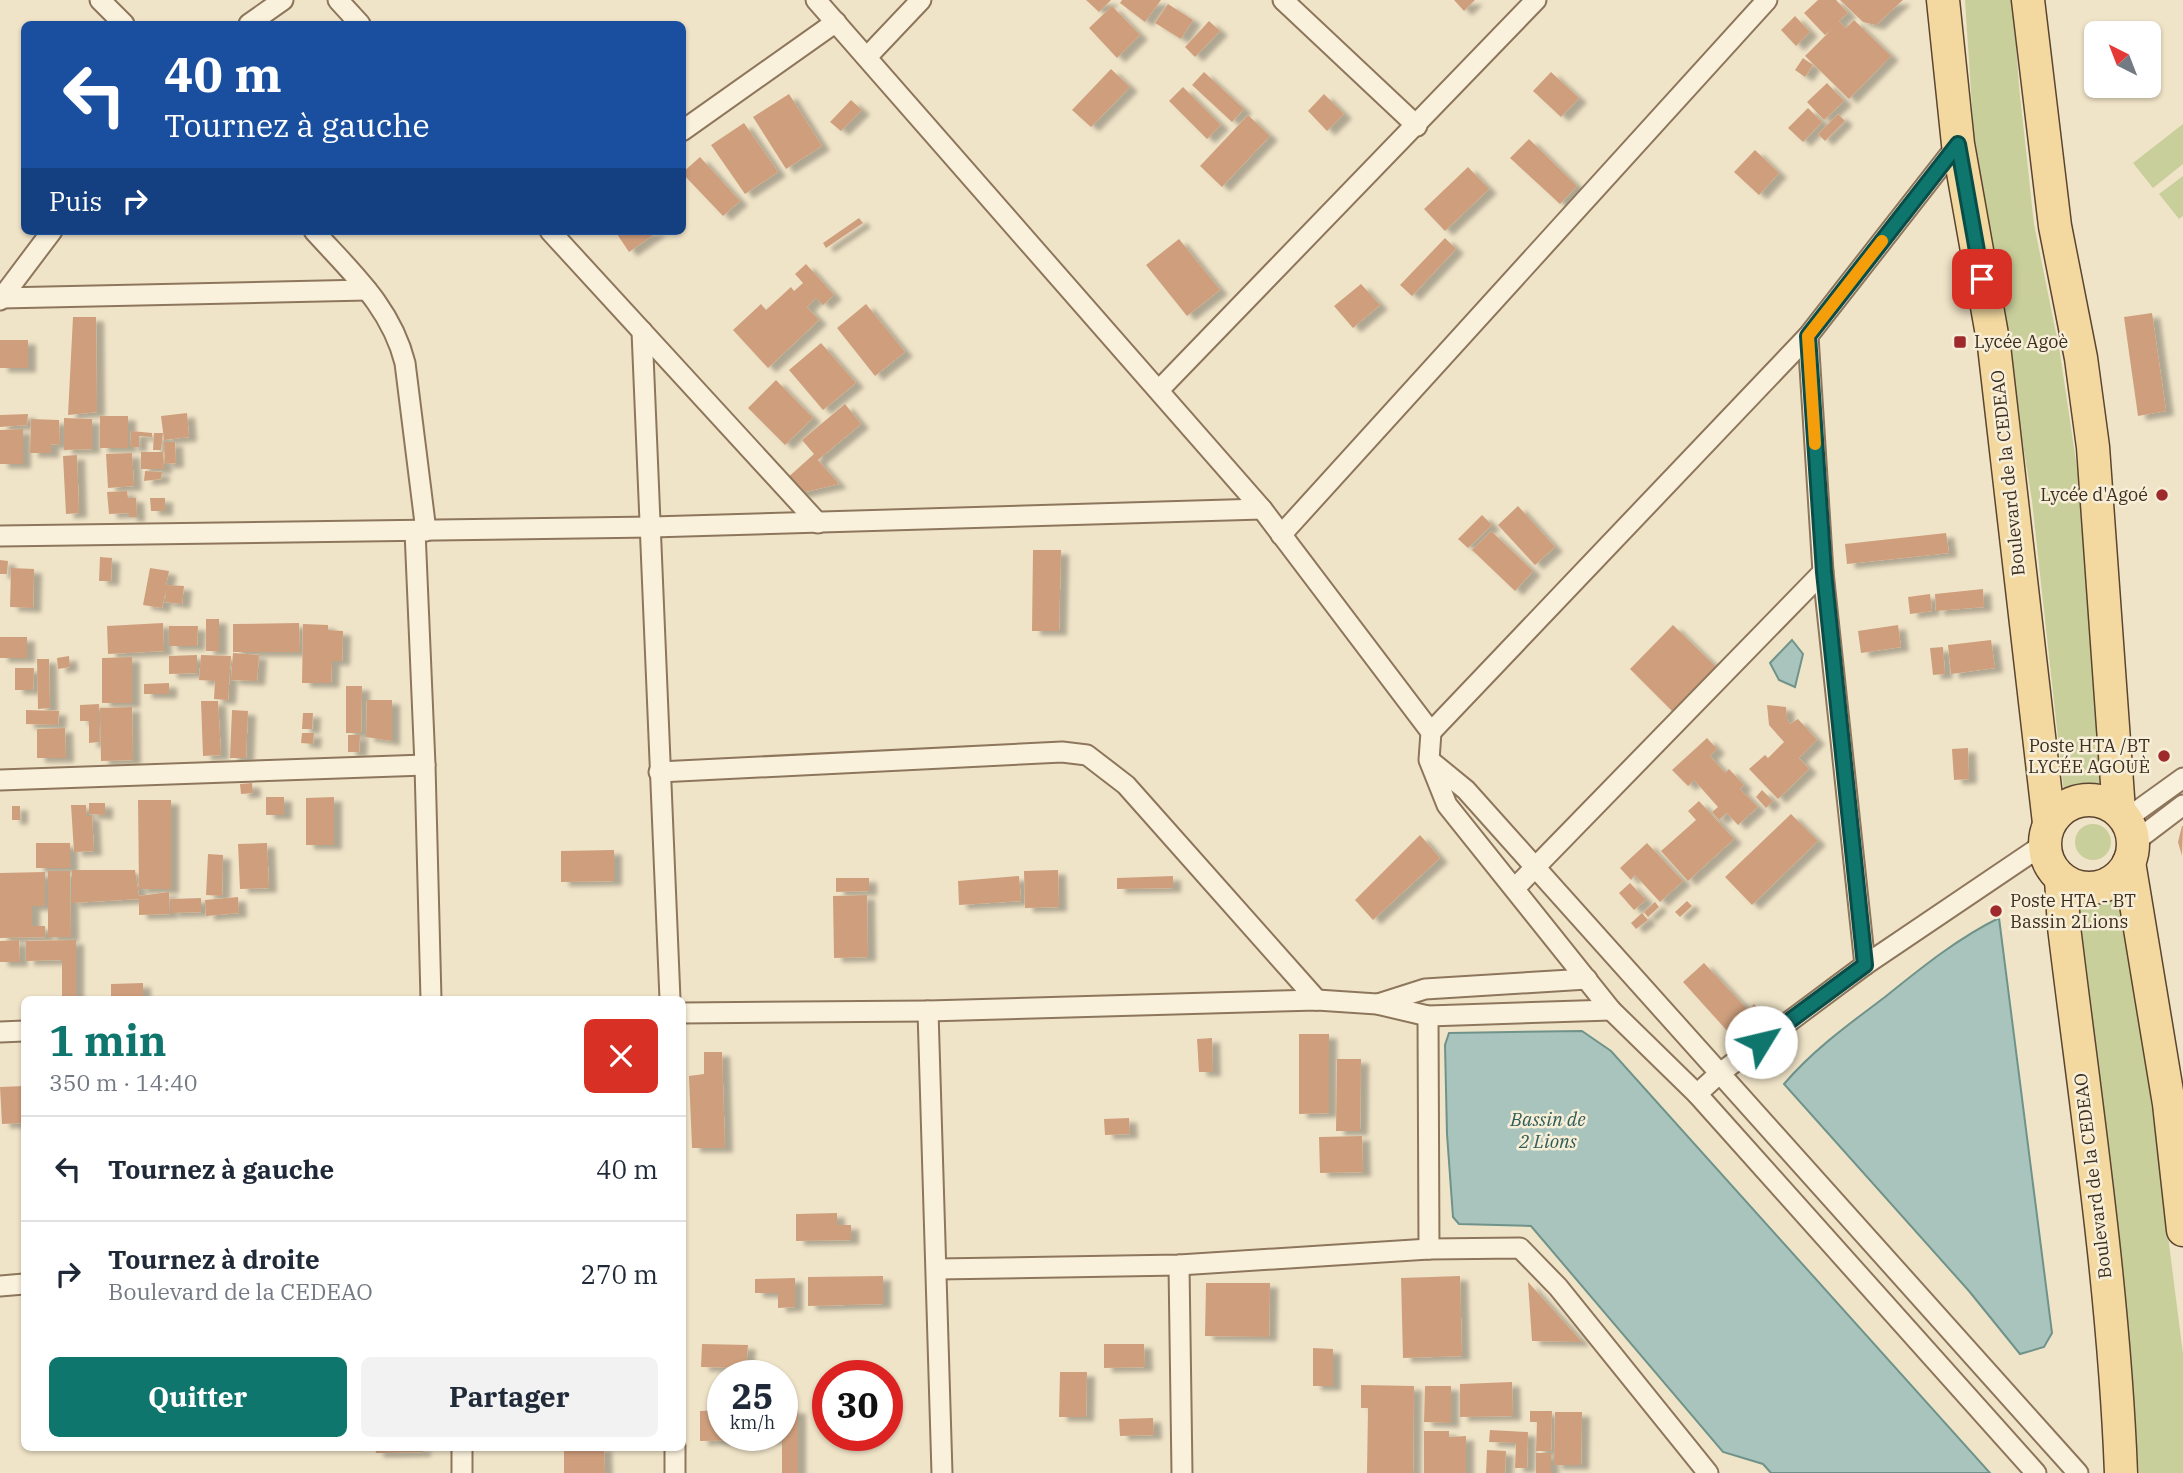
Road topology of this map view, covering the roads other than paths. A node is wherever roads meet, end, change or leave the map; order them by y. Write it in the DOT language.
graph roads {
  1 [pos="100,0"];
  2 [pos="282,0"];
  3 [pos="338,0"];
  4 [pos="816,0"];
  5 [pos="921,0"];
  6 [pos="1283,0"];
  7 [pos="1536,0"];
  8 [pos="1767,0"];
  9 [pos="1943,0"];
  10 [pos="2028,0"];
  11 [pos="121,21"];
  12 [pos="253,21"];
  13 [pos="357,21"];
  14 [pos="836,22"];
  15 [pos="867,57"];
  16 [pos="1417,126"];
  17 [pos="686,128"];
  18 [pos="1958,144"];
  19 [pos="49,235"];
  20 [pos="318,235"];
  21 [pos="554,235"];
  22 [pos="367,290"];
  23 [pos="1,299"];
  24 [pos="642,331"];
  25 [pos="1808,336"];
  26 [pos="1159,390"];
  27 [pos="1262,509"];
  28 [pos="818,523"];
  29 [pos="652,527"];
  30 [pos="420,531"];
  31 [pos="1281,535"];
  32 [pos="0,536"];
  33 [pos="1824,572"];
  34 [pos="1431,732"];
  35 [pos="1429,760"];
  36 [pos="425,765"];
  37 [pos="659,772"];
  38 [pos="2183,778"];
  39 [pos="0,780"];
  40 [pos="2183,805"];
  41 [pos="2046,833"];
  42 [pos="2127,834"];
  43 [pos="1534,869"];
  44 [pos="2061,879"];
  45 [pos="1515,888"];
  46 [pos="1865,965"];
  47 [pos="1587,979"];
  48 [pos="431,996"];
  49 [pos="670,996"];
  50 [pos="1317,1000"];
  51 [pos="1377,1004"];
  52 [pos="1611,1010"];
  53 [pos="928,1011"];
  54 [pos="686,1013"];
  55 [pos="1428,1016"];
  56 [pos="21,1031"];
  57 [pos="0,1032"];
  58 [pos="1720,1073"];
  59 [pos="1697,1094"];
  60 [pos="2183,1230"];
  61 [pos="1429,1249"];
  62 [pos="1179,1265"];
  63 [pos="937,1269"];
  64 [pos="21,1284"];
  65 [pos="0,1286"];
  66 [pos="462,1451"];
  67 [pos="675,1451"];
  68 [pos="462,1473"];
  69 [pos="675,1473"];
  70 [pos="942,1473"];
  71 [pos="1182,1473"];
  72 [pos="1708,1473"];
  73 [pos="2036,1473"];
  74 [pos="2078,1473"];
  75 [pos="2121,1473"];
  1 -- 11 [label="street"];
  2 -- 12 [label="street"];
  3 -- 13 [label="street"];
  4 -- 14 [label="street"];
  5 -- 15 [label="street"];
  6 -- 16 [label="street"];
  7 -- 16 [label="street"];
  8 -- 31 [label="street"];
  9 -- 18 [label="main road, Boulevard de la CEDEAO"];
  10 -- 42 [label="main road"];
  14 -- 15 [label="street"];
  14 -- 17 [label="street"];
  15 -- 26 [label="street"];
  16 -- 26 [label="street"];
  18 -- 25 [label="street"];
  18 -- 41 [label="main road, Boulevard de la CEDEAO"];
  19 -- 23 [label="street"];
  20 -- 22 [label="street"];
  21 -- 24 [label="street"];
  22 -- 23 [label="street"];
  22 -- 30 [label="street"];
  24 -- 28 [label="street"];
  24 -- 29 [label="street"];
  25 -- 33 [label="street"];
  25 -- 34 [label="street"];
  26 -- 27 [label="street"];
  27 -- 28 [label="street"];
  27 -- 31 [label="street"];
  28 -- 29 [label="street"];
  29 -- 30 [label="street"];
  29 -- 37 [label="street"];
  30 -- 32 [label="street"];
  30 -- 36 [label="street"];
  31 -- 34 [label="street"];
  33 -- 43 [label="street"];
  33 -- 46 [label="street"];
  34 -- 35 [label="street"];
  35 -- 43 [label="street"];
  35 -- 45 [label="street"];
  36 -- 39 [label="street"];
  36 -- 48 [label="street"];
  37 -- 49 [label="street"];
  37 -- 50 [label="street"];
  38 -- 42 [label="street"];
  40 -- 42 [label="street"];
  41 -- 42 [label="main road"];
  41 -- 44 [label="main road"];
  41 -- 46 [label="street"];
  42 -- 44 [label="main road"];
  42 -- 60 [label="main road"];
  43 -- 45 [label="street"];
  43 -- 58 [label="street"];
  44 -- 75 [label="main road, Boulevard de la CEDEAO"];
  45 -- 47 [label="street"];
  46 -- 58 [label="street"];
  47 -- 51 [label="street"];
  47 -- 52 [label="street"];
  50 -- 51 [label="street"];
  50 -- 53 [label="street"];
  51 -- 55 [label="street"];
  52 -- 55 [label="street"];
  52 -- 59 [label="street"];
  53 -- 54 [label="street"];
  53 -- 63 [label="street"];
  55 -- 61 [label="street"];
  56 -- 57 [label="street"];
  58 -- 59 [label="street"];
  58 -- 74 [label="street"];
  59 -- 73 [label="street"];
  61 -- 62 [label="street"];
  61 -- 72 [label="street"];
  62 -- 63 [label="street"];
  62 -- 71 [label="street"];
  63 -- 70 [label="street"];
  64 -- 65 [label="street"];
  66 -- 68 [label="street"];
  67 -- 69 [label="street"];
}
